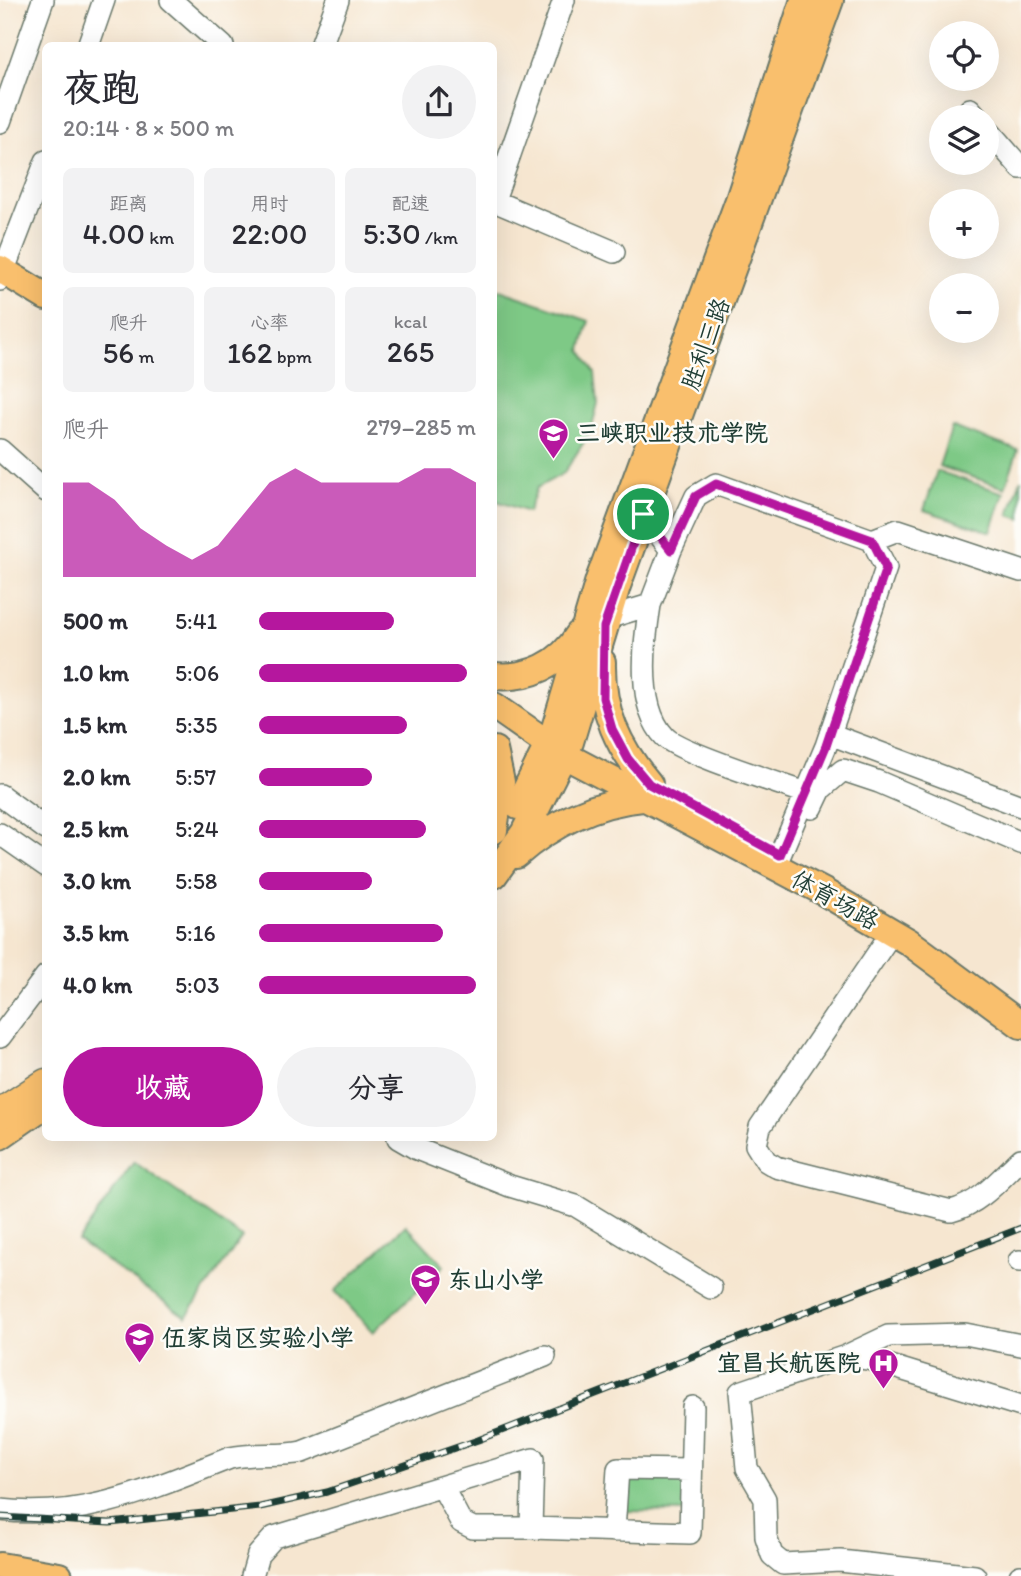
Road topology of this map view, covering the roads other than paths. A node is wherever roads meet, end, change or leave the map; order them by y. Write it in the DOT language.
graph roads {
  1 [pos="43,0"];
  2 [pos="104,0"];
  3 [pos="171,0"];
  4 [pos="338,0"];
  5 [pos="564,0"];
  6 [pos="804,0"];
  7 [pos="830,0"];
  8 [pos="89,42"];
  9 [pos="218,42"];
  10 [pos="322,42"];
  11 [pos="0,122"];
  12 [pos="999,143"];
  13 [pos="1021,168"];
  14 [pos="42,171"];
  15 [pos="497,191"];
  16 [pos="497,201"];
  17 [pos="614,252"];
  18 [pos="1,275"];
  19 [pos="42,295"];
  20 [pos="42,304"];
  21 [pos="0,450"];
  22 [pos="42,487"];
  23 [pos="643,514"];
  24 [pos="872,540"];
  25 [pos="671,550"];
  26 [pos="1021,571"];
  27 [pos="650,606"];
  28 [pos="599,622"];
  29 [pos="497,676"];
  30 [pos="497,692"];
  31 [pos="497,708"];
  32 [pos="830,734"];
  33 [pos="559,743"];
  34 [pos="497,764"];
  35 [pos="646,791"];
  36 [pos="806,793"];
  37 [pos="0,795"];
  38 [pos="1021,806"];
  39 [pos="497,809"];
  40 [pos="42,826"];
  41 [pos="0,834"];
  42 [pos="1021,844"];
  43 [pos="497,857"];
  44 [pos="784,858"];
  45 [pos="42,863"];
  46 [pos="497,863"];
  47 [pos="892,932"];
  48 [pos="42,980"];
  49 [pos="1021,1002"];
  50 [pos="1021,1025"];
  51 [pos="0,1037"];
  52 [pos="42,1086"];
  53 [pos="42,1103"];
  54 [pos="2,1113"];
  55 [pos="403,1141"];
  56 [pos="1021,1158"];
  57 [pos="711,1288"];
  58 [pos="1021,1345"];
  59 [pos="545,1356"];
  60 [pos="846,1356"];
  61 [pos="1021,1406"];
  62 [pos="692,1407"];
  63 [pos="691,1470"];
  64 [pos="443,1488"];
  65 [pos="0,1510"];
  66 [pos="531,1528"];
  67 [pos="614,1531"];
  68 [pos="0,1566"];
  69 [pos="58,1576"];
  70 [pos="252,1576"];
  71 [pos="975,1576"];
  1 -- 11 [label="street"];
  2 -- 8 [label="street"];
  3 -- 9 [label="street"];
  4 -- 10 [label="street"];
  5 -- 15 [label="street"];
  6 -- 28 [label="main road, 胜利三路"];
  7 -- 23 [label="main road, 胜利三路"];
  12 -- 13 [label="street"];
  14 -- 18 [label="street"];
  16 -- 17 [label="street"];
  18 -- 19 [label="main road"];
  18 -- 20 [label="main road"];
  21 -- 22 [label="street"];
  23 -- 25 [label="street"];
  23 -- 28 [label="main road, 胜利三路"];
  24 -- 25 [label="street"];
  24 -- 26 [label="street"];
  24 -- 32 [label="street"];
  25 -- 27 [label="street"];
  27 -- 28 [label="street"];
  27 -- 36 [label="street"];
  28 -- 29 [label="main road"];
  28 -- 33 [label="main road, 胜利三路"];
  28 -- 35 [label="main road"];
  30 -- 33 [label="main road, 体育场路"];
  31 -- 33 [label="main road, 体育场路"];
  32 -- 36 [label="street"];
  32 -- 38 [label="street"];
  33 -- 35 [label="main road, 体育场路"];
  33 -- 43 [label="main road, 胜利三路"];
  34 -- 39 [label="main road"];
  35 -- 44 [label="main road, 体育场路"];
  35 -- 46 [label="main road"];
  35 -- 47 [label="main road, 体育场路"];
  36 -- 44 [label="street"];
  37 -- 40 [label="street"];
  41 -- 45 [label="street"];
  42 -- 44 [label="street"];
  44 -- 49 [label="main road, 体育场路"];
  47 -- 50 [label="main road, 体育场路"];
  47 -- 56 [label="street"];
  48 -- 51 [label="street"];
  52 -- 54 [label="highway"];
  53 -- 54 [label="highway"];
  55 -- 57 [label="street"];
  58 -- 60 [label="street"];
  59 -- 65 [label="street"];
  60 -- 61 [label="street"];
  60 -- 71 [label="street"];
  62 -- 63 [label="street"];
  63 -- 67 [label="street"];
  63 -- 67 [label="street"];
  64 -- 66 [label="street"];
  64 -- 66 [label="street"];
  64 -- 70 [label="street"];
  66 -- 67 [label="street"];
  68 -- 69 [label="main road"];
}
